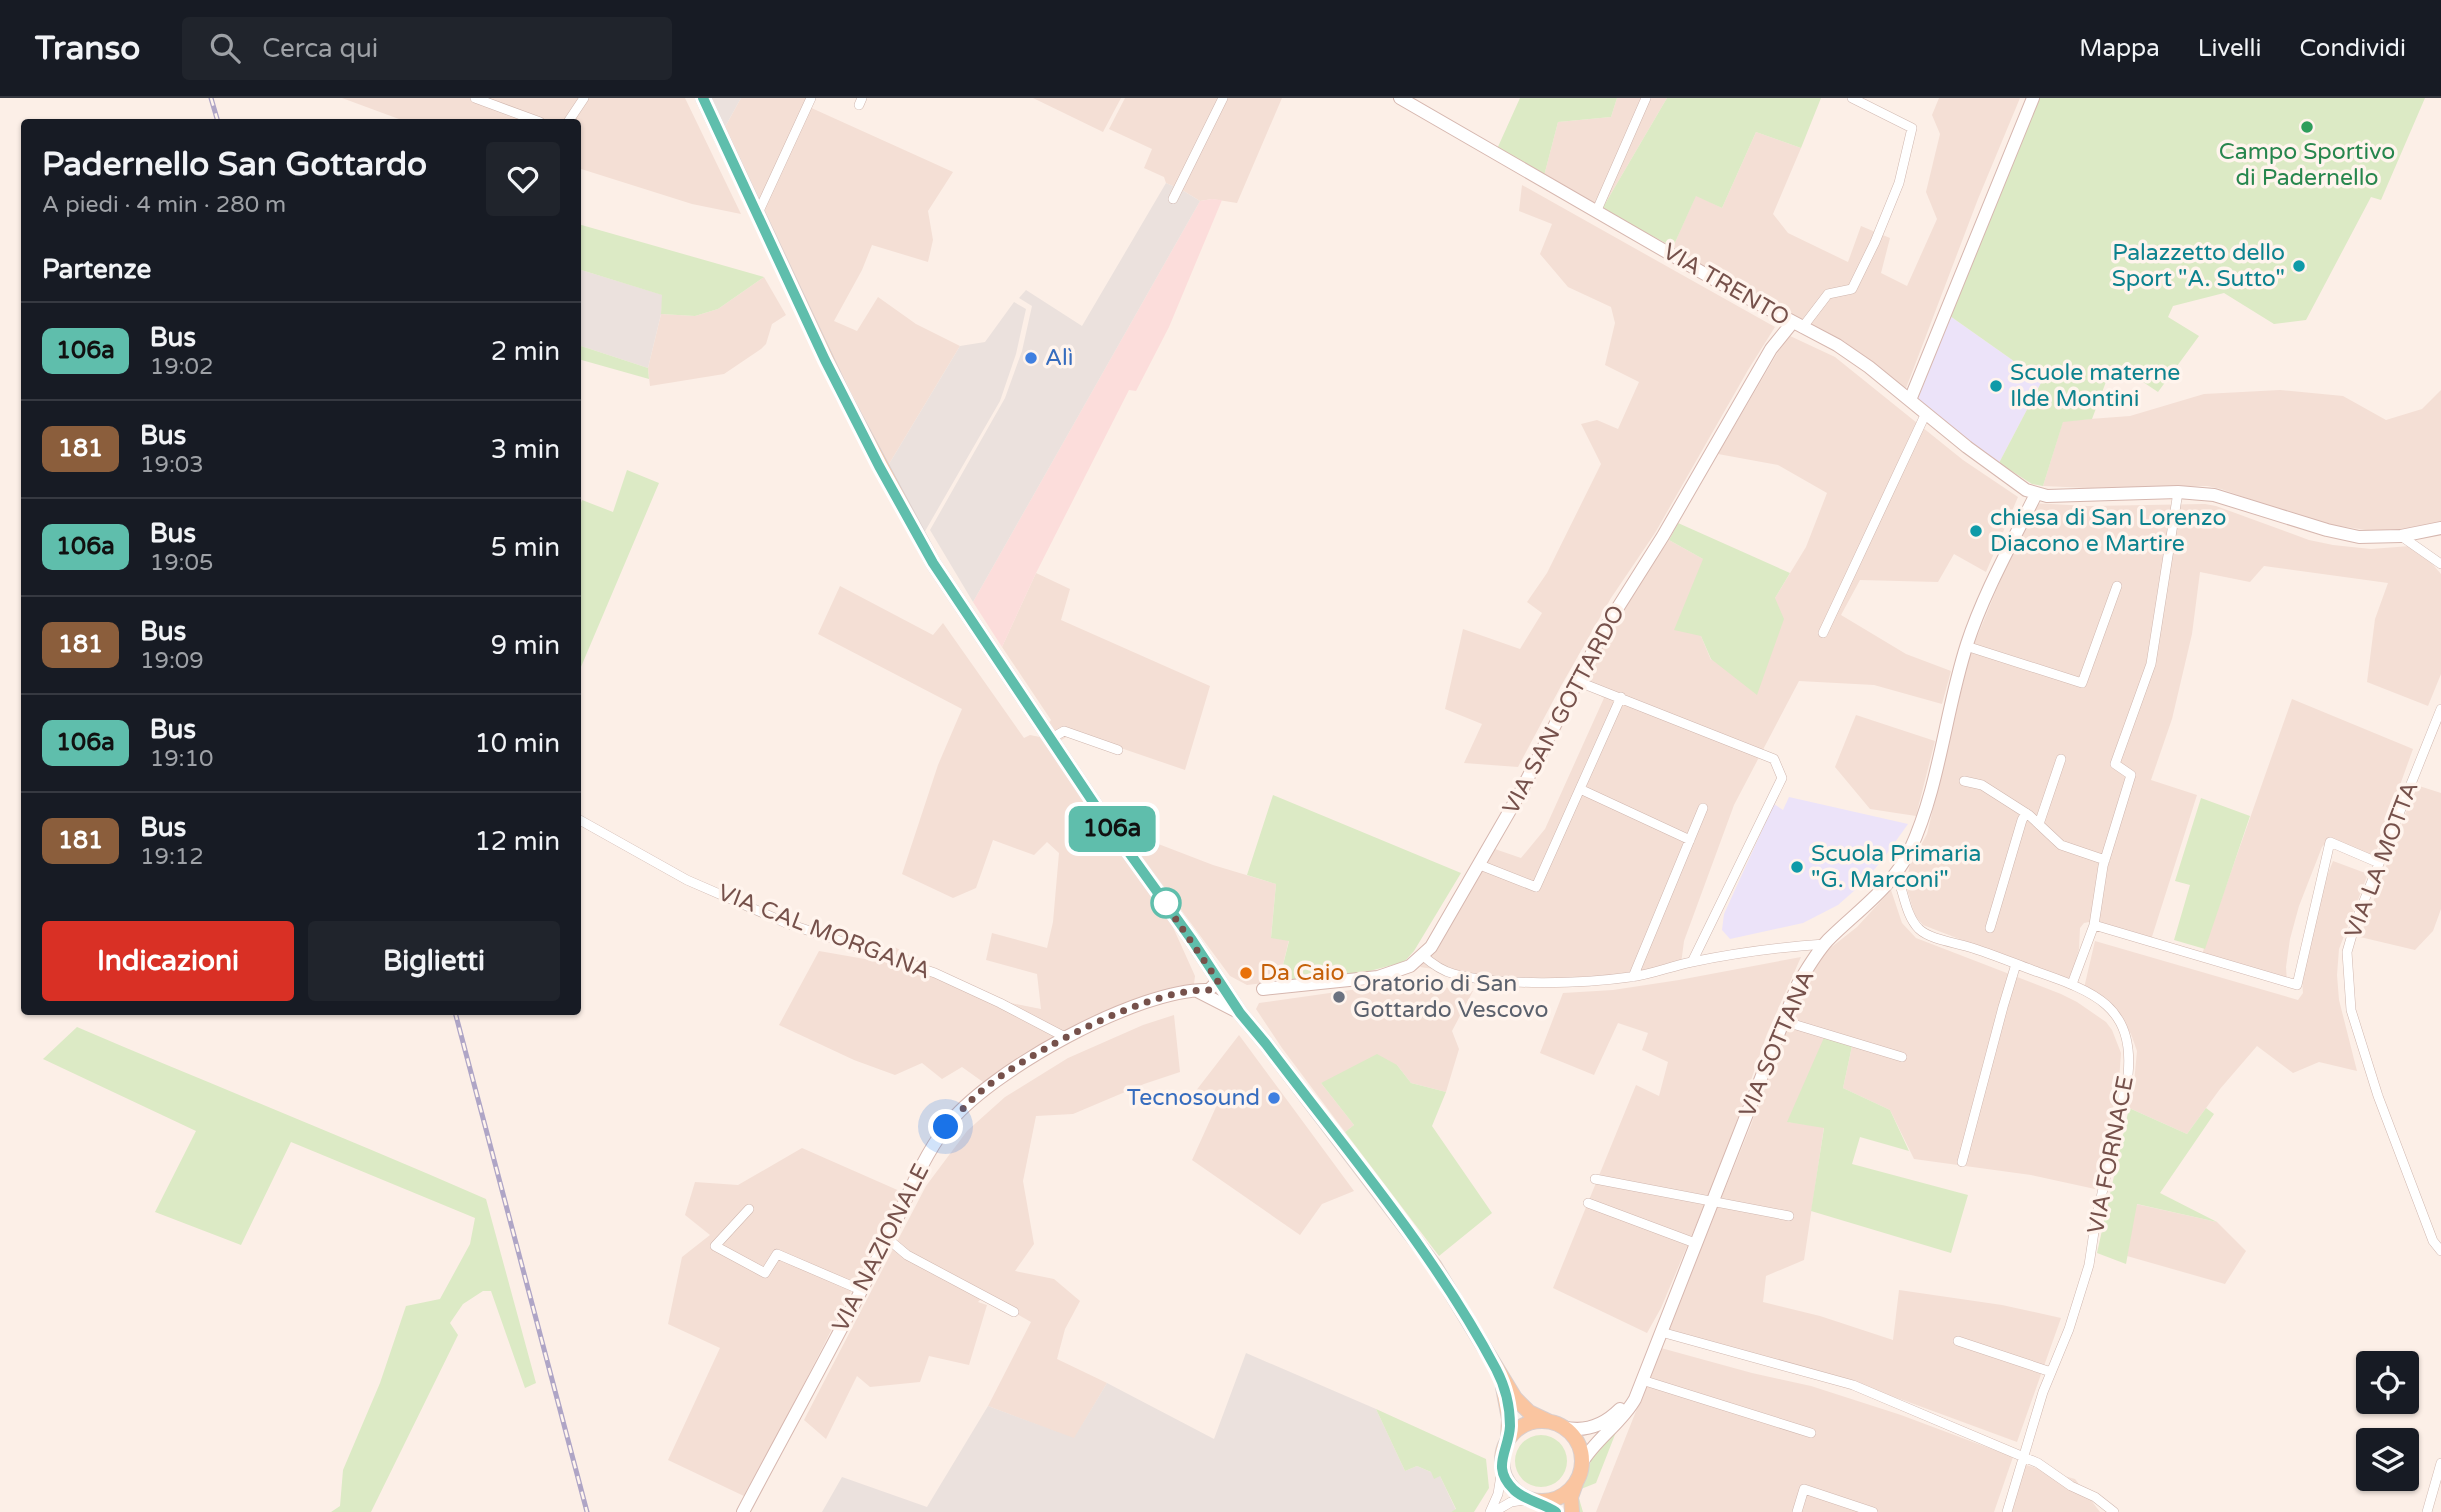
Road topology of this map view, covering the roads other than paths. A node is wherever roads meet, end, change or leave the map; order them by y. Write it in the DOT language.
graph roads {
  1 [pos="584,98"];
  2 [pos="703,98"];
  3 [pos="811,98"];
  4 [pos="1223,98"];
  5 [pos="1400,98"];
  6 [pos="1646,98"];
  7 [pos="1852,98"];
  8 [pos="2033,98"];
  9 [pos="481,99"];
  10 [pos="532,119"];
  11 [pos="570,119"];
  12 [pos="1173,199"];
  13 [pos="1597,210"];
  14 [pos="758,213"];
  15 [pos="1797,326"];
  16 [pos="1910,400"];
  17 [pos="1926,413"];
  18 [pos="2178,492"];
  19 [pos="2036,494"];
  20 [pos="2441,528"];
  21 [pos="2401,536"];
  22 [pos="2441,564"];
  23 [pos="2117,586"];
  24 [pos="1823,633"];
  25 [pos="1966,646"];
  26 [pos="1579,682"];
  27 [pos="1621,697"];
  28 [pos="2441,709"];
  29 [pos="1050,739"];
  30 [pos="1118,750"];
  31 [pos="2061,759"];
  32 [pos="1964,781"];
  33 [pos="1580,789"];
  34 [pos="1703,808"];
  35 [pos="2026,813"];
  36 [pos="581,821"];
  37 [pos="2039,824"];
  38 [pos="1690,840"];
  39 [pos="2105,860"];
  40 [pos="2379,863"];
  41 [pos="1480,865"];
  42 [pos="1896,874"];
  43 [pos="2094,925"];
  44 [pos="1990,928"];
  45 [pos="1825,944"];
  46 [pos="1422,955"];
  47 [pos="1692,962"];
  48 [pos="2016,964"];
  49 [pos="1633,977"];
  50 [pos="1218,981"];
  51 [pos="2072,984"];
  52 [pos="1193,989"];
  53 [pos="1263,989"];
  54 [pos="1240,1013"];
  55 [pos="1783,1021"];
  56 [pos="1074,1033"];
  57 [pos="1902,1056"];
  58 [pos="1962,1162"];
  59 [pos="1595,1179"];
  60 [pos="1712,1200"];
  61 [pos="1588,1203"];
  62 [pos="749,1209"];
  63 [pos="1789,1216"];
  64 [pos="888,1239"];
  65 [pos="1695,1243"];
  66 [pos="2441,1251"];
  67 [pos="861,1290"];
  68 [pos="1014,1312"];
  69 [pos="1661,1332"];
  70 [pos="1958,1341"];
  71 [pos="1498,1372"];
  72 [pos="2052,1372"];
  73 [pos="1641,1382"];
  74 [pos="1548,1421"];
  75 [pos="1563,1427"];
  76 [pos="1811,1433"];
  77 [pos="1508,1438"];
  78 [pos="2024,1457"];
  79 [pos="2441,1463"];
  80 [pos="1581,1464"];
  81 [pos="1502,1469"];
  82 [pos="1577,1480"];
  83 [pos="1533,1500"];
  84 [pos="743,1512"];
  85 [pos="1492,1512"];
  86 [pos="1556,1512"];
  87 [pos="1572,1512"];
  88 [pos="1797,1512"];
  89 [pos="1873,1512"];
  90 [pos="2007,1512"];
  91 [pos="2114,1512"];
  92 [pos="2427,1512"];
  1 -- 11 [label="street"];
  2 -- 14 [label="main road"];
  3 -- 14 [label="street"];
  4 -- 12 [label="street"];
  5 -- 13 [label="street, VIA TRENTO"];
  6 -- 13 [label="street"];
  7 -- 15 [label="street"];
  8 -- 16 [label="street"];
  9 -- 10 [label="street"];
  13 -- 15 [label="street, VIA TRENTO"];
  14 -- 29 [label="main road"];
  15 -- 16 [label="street, VIA TRENTO"];
  15 -- 26 [label="street, VIA SAN GOTTARDO"];
  16 -- 17 [label="street, VIA TRENTO"];
  17 -- 19 [label="street, VIA TRENTO"];
  17 -- 24 [label="street"];
  18 -- 19 [label="street"];
  18 -- 21 [label="street"];
  18 -- 39 [label="street"];
  19 -- 25 [label="street, VIA SOTTANA"];
  20 -- 21 [label="street"];
  21 -- 22 [label="street"];
  23 -- 25 [label="street"];
  25 -- 42 [label="street, VIA SOTTANA"];
  26 -- 27 [label="street"];
  26 -- 41 [label="street, VIA SAN GOTTARDO"];
  27 -- 33 [label="street"];
  27 -- 47 [label="street"];
  28 -- 40 [label="street, VIA LA MOTTA"];
  29 -- 30 [label="street"];
  29 -- 50 [label="main road"];
  31 -- 37 [label="street"];
  32 -- 35 [label="street"];
  33 -- 38 [label="street"];
  33 -- 41 [label="street"];
  34 -- 38 [label="street"];
  35 -- 37 [label="street"];
  35 -- 44 [label="street"];
  36 -- 56 [label="street, VIA CAL MORGANA"];
  37 -- 39 [label="street"];
  38 -- 49 [label="street"];
  39 -- 43 [label="street"];
  40 -- 43 [label="street"];
  40 -- 66 [label="street, VIA LA MOTTA"];
  41 -- 46 [label="street, VIA SAN GOTTARDO"];
  42 -- 45 [label="street, VIA SOTTANA"];
  42 -- 48 [label="street, VIA FORNACE"];
  43 -- 51 [label="street"];
  45 -- 47 [label="street"];
  45 -- 55 [label="street, VIA SOTTANA"];
  46 -- 49 [label="street"];
  46 -- 53 [label="street, VIA SAN GOTTARDO"];
  47 -- 49 [label="street"];
  48 -- 51 [label="street, VIA FORNACE"];
  48 -- 58 [label="street"];
  50 -- 52 [label="street, VIA NAZIONALE"];
  50 -- 54 [label="main road"];
  51 -- 72 [label="street, VIA FORNACE"];
  52 -- 54 [label="street"];
  52 -- 56 [label="street, VIA NAZIONALE"];
  54 -- 71 [label="main road"];
  55 -- 57 [label="street"];
  55 -- 60 [label="street, VIA SOTTANA"];
  56 -- 64 [label="street, VIA NAZIONALE"];
  59 -- 60 [label="street"];
  60 -- 63 [label="street"];
  60 -- 65 [label="street, VIA SOTTANA"];
  61 -- 65 [label="street"];
  62 -- 67 [label="street"];
  64 -- 67 [label="street, VIA NAZIONALE"];
  64 -- 68 [label="street"];
  65 -- 69 [label="street, VIA SOTTANA"];
  67 -- 84 [label="street, VIA NAZIONALE"];
  69 -- 73 [label="street, VIA SOTTANA"];
  69 -- 78 [label="street"];
  70 -- 72 [label="street"];
  71 -- 74 [label="main road"];
  71 -- 77 [label="main road"];
  72 -- 78 [label="street, VIA FORNACE"];
  73 -- 75 [label="street, VIA SOTTANA"];
  73 -- 76 [label="street"];
  73 -- 80 [label="street, VIA SOTTANA"];
  74 -- 75 [label="main road"];
  74 -- 77 [label="main road"];
  75 -- 80 [label="main road"];
  77 -- 81 [label="main road"];
  78 -- 90 [label="street, VIA FORNACE"];
  78 -- 91 [label="street"];
  79 -- 92 [label="street"];
  80 -- 82 [label="main road"];
  81 -- 83 [label="main road"];
  81 -- 85 [label="street"];
  82 -- 83 [label="main road"];
  82 -- 87 [label="main road"];
  83 -- 85 [label="street"];
  83 -- 86 [label="main road"];
  88 -- 89 [label="street"];
}
